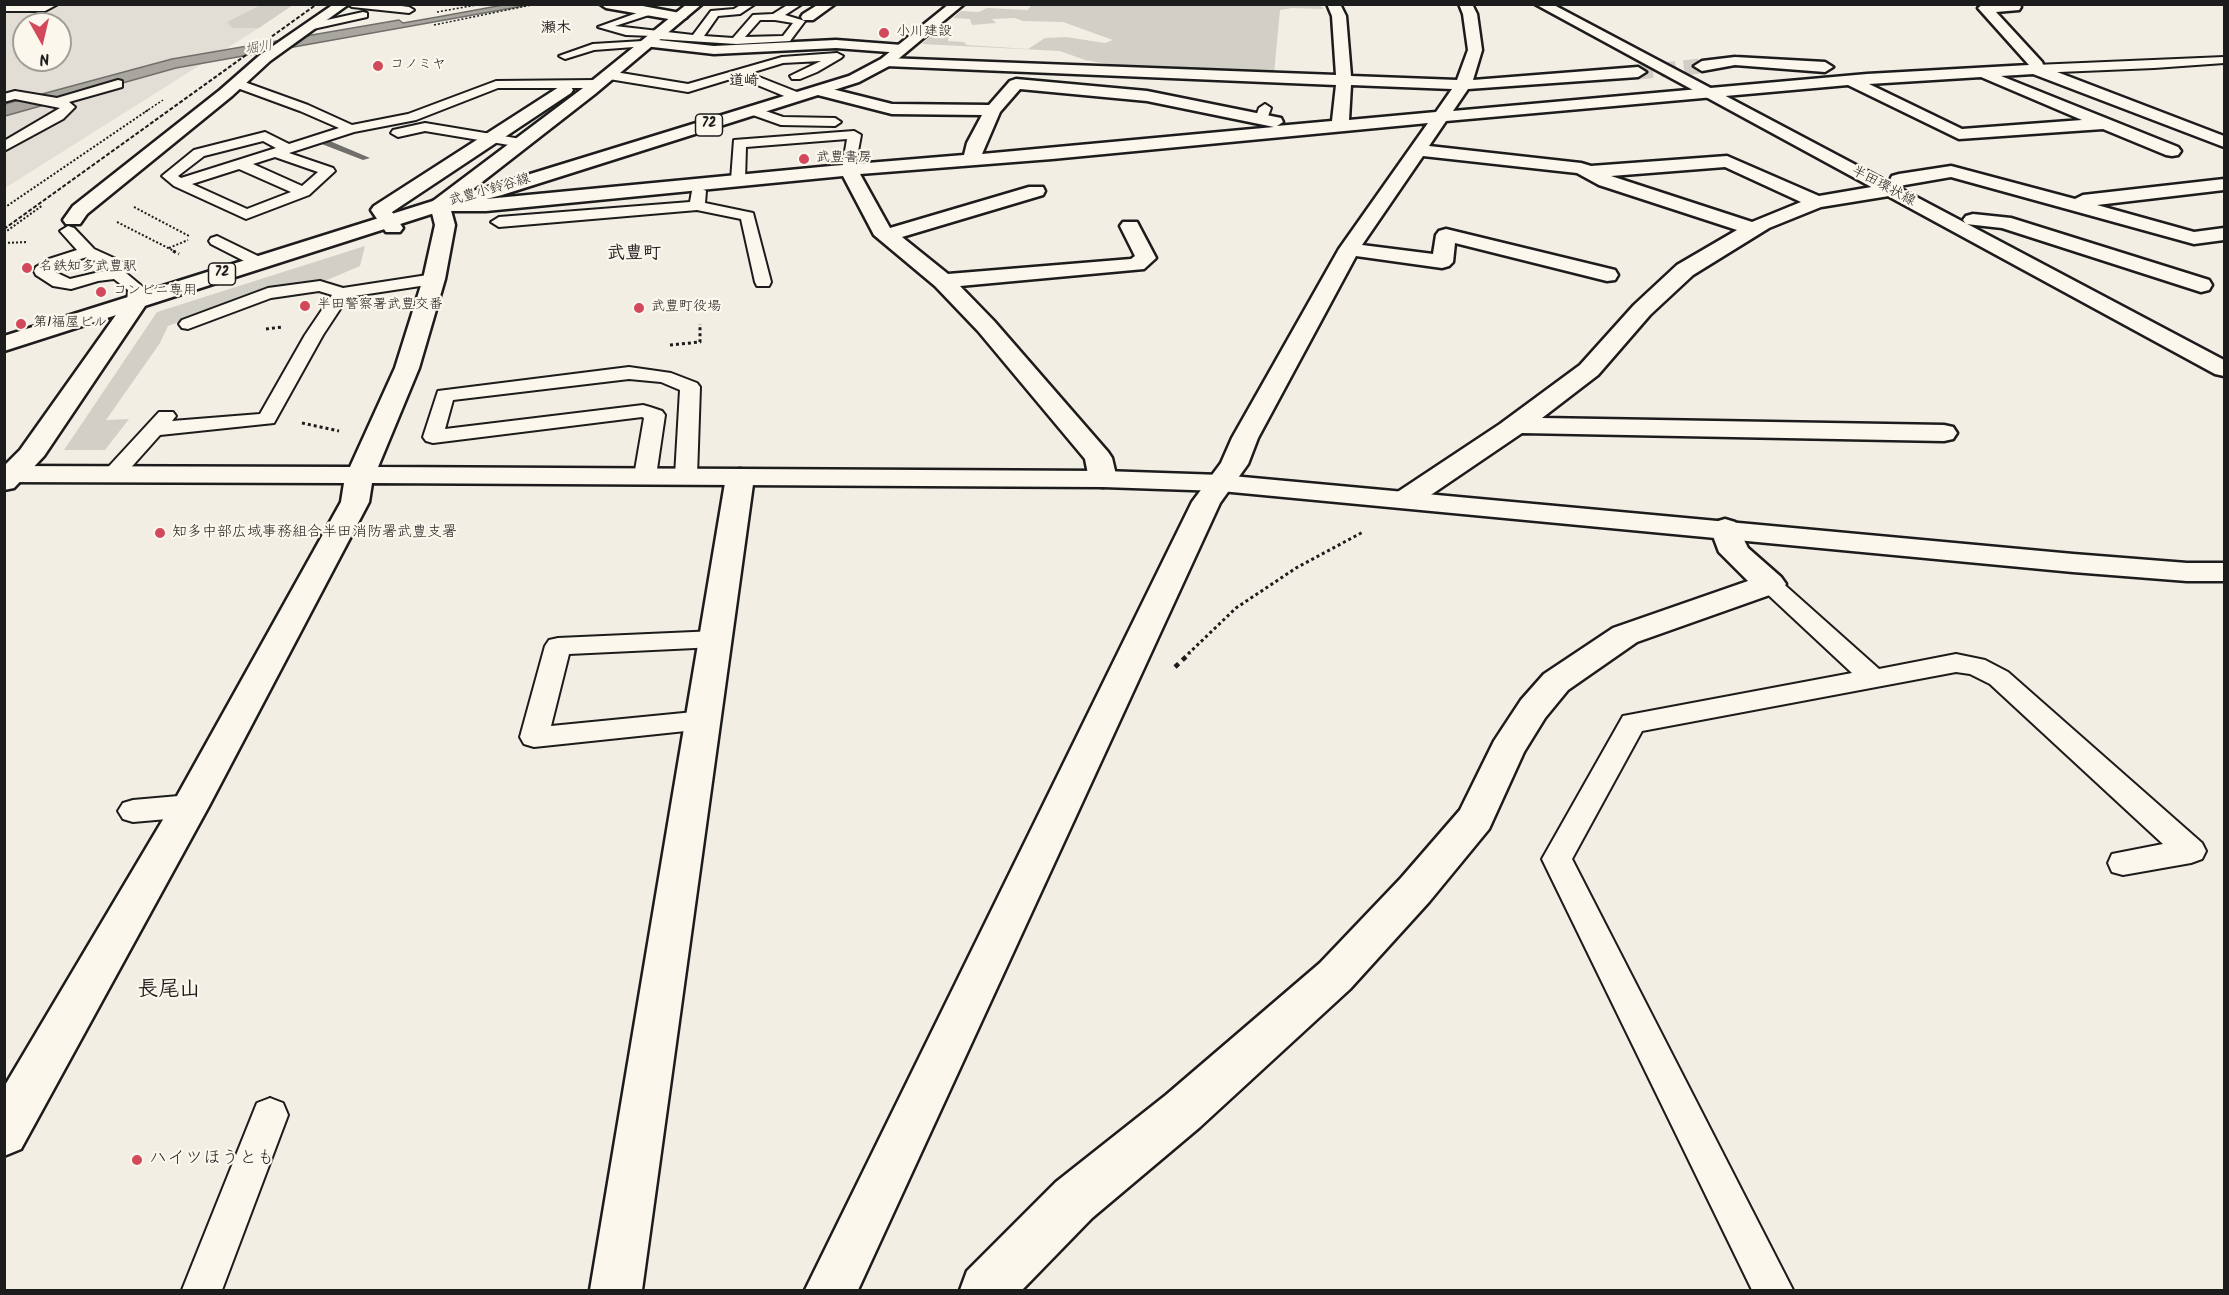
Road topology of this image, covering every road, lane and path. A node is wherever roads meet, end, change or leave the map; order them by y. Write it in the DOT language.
graph roads {
  1 [pos="53,4"];
  2 [pos="343,4"];
  3 [pos="352,4"];
  4 [pos="606,4"];
  5 [pos="696,4"];
  6 [pos="750,4"];
  7 [pos="797,4"];
  8 [pos="829,4"];
  9 [pos="958,4"];
  10 [pos="1333,4"];
  11 [pos="1465,4"];
  12 [pos="1541,4"];
  13 [pos="1564,4"];
  14 [pos="2011,4"];
  15 [pos="4,8"];
  16 [pos="409,10"];
  17 [pos="648,12"];
  18 [pos="363,15"];
  19 [pos="680,17"];
  20 [pos="775,17"];
  21 [pos="808,17"];
  22 [pos="313,27"];
  23 [pos="656,38"];
  24 [pos="696,39"];
  25 [pos="736,41"];
  26 [pos="902,49"];
  27 [pos="565,56"];
  28 [pos="2224,60"];
  29 [pos="886,62"];
  30 [pos="652,66"];
  31 [pos="1702,66"];
  32 [pos="2035,69"];
  33 [pos="695,72"];
  34 [pos="1638,72"];
  35 [pos="1978,72"];
  36 [pos="727,76"];
  37 [pos="796,76"];
  38 [pos="633,79"];
  39 [pos="1344,79"];
  40 [pos="1859,80"];
  41 [pos="759,81"];
  42 [pos="236,83"];
  43 [pos="598,83"];
  44 [pos="118,84"];
  45 [pos="1463,85"];
  46 [pos="487,89"];
  47 [pos="566,90"];
  48 [pos="820,91"];
  49 [pos="1730,92"];
  50 [pos="1708,93"];
  51 [pos="798,97"];
  52 [pos="4,98"];
  53 [pos="164,99"];
  54 [pos="57,102"];
  55 [pos="993,110"];
  56 [pos="754,111"];
  57 [pos="1441,117"];
  58 [pos="2104,123"];
  59 [pos="1340,126"];
  60 [pos="351,129"];
  61 [pos="1303,129"];
  62 [pos="854,135"];
  63 [pos="385,136"];
  64 [pos="489,139"];
  65 [pos="2224,142"];
  66 [pos="521,143"];
  67 [pos="4,147"];
  68 [pos="1417,150"];
  69 [pos="281,151"];
  70 [pos="2172,151"];
  71 [pos="971,161"];
  72 [pos="240,164"];
  73 [pos="1581,168"];
  74 [pos="849,170"];
  75 [pos="738,180"];
  76 [pos="179,183"];
  77 [pos="700,184"];
  78 [pos="2224,184"];
  79 [pos="1894,185"];
  80 [pos="1036,191"];
  81 [pos="304,192"];
  82 [pos="1817,201"];
  83 [pos="2068,203"];
  84 [pos="440,205"];
  85 [pos="133,206"];
  86 [pos="698,206"];
  87 [pos="4,208"];
  88 [pos="1973,220"];
  89 [pos="499,222"];
  90 [pos="70,225"];
  91 [pos="390,225"];
  92 [pos="1130,226"];
  93 [pos="1755,229"];
  94 [pos="2224,234"];
  95 [pos="888,235"];
  96 [pos="218,241"];
  97 [pos="169,248"];
  98 [pos="1349,249"];
  99 [pos="88,252"];
  100 [pos="258,262"];
  101 [pos="117,274"];
  102 [pos="1607,275"];
  103 [pos="434,279"];
  104 [pos="943,281"];
  105 [pos="763,282"];
  106 [pos="2200,285"];
  107 [pos="342,293"];
  108 [pos="135,303"];
  109 [pos="188,324"];
  110 [pos="4,344"];
  111 [pos="2224,352"];
  112 [pos="2224,369"];
  113 [pos="277,401"];
  114 [pos="301,422"];
  115 [pos="1515,425"];
  116 [pos="155,429"];
  117 [pos="344,432"];
  118 [pos="1944,433"];
  119 [pos="360,475"];
  120 [pos="111,476"];
  121 [pos="645,476"];
  122 [pos="686,476"];
  123 [pos="7,477"];
  124 [pos="740,477"];
  125 [pos="1103,479"];
  126 [pos="1221,483"];
  127 [pos="1406,500"];
  128 [pos="1725,528"];
  129 [pos="1373,531"];
  130 [pos="2224,572"];
  131 [pos="1770,584"];
  132 [pos="716,639"];
  133 [pos="1175,667"];
  134 [pos="1874,679"];
  135 [pos="704,721"];
  136 [pos="190,806"];
  137 [pos="133,812"];
  138 [pos="2123,863"];
  139 [pos="270,1115"];
  140 [pos="4,1133"];
  141 [pos="202,1290"];
  142 [pos="616,1290"];
  143 [pos="831,1290"];
  144 [pos="986,1290"];
  145 [pos="1773,1290"];
  1 -- 15 [label="lane"];
  2 -- 22 [label="street"];
  3 -- 16 [label="lane"];
  4 -- 17 [label="street"];
  5 -- 19 [label="street"];
  6 -- 24 [label="lane"];
  7 -- 20 [label="lane"];
  8 -- 21 [label="street"];
  9 -- 26 [label="street, 武豊小鈴谷線 / 72"];
  10 -- 39 [label="street"];
  11 -- 45 [label="street"];
  12 -- 50 [label="street, 半田環状線"];
  13 -- 49 [label="street, 半田環状線"];
  14 -- 32 [label="street"];
  17 -- 19 [label="street"];
  17 -- 23 [label="lane"];
  18 -- 22 [label="lane"];
  19 -- 23 [label="street"];
  20 -- 25 [label="lane"];
  20 -- 25 [label="lane"];
  22 -- 42 [label="street"];
  23 -- 24 [label="lane"];
  23 -- 26 [label="street"];
  23 -- 27 [label="lane"];
  23 -- 43 [label="street"];
  24 -- 25 [label="lane"];
  26 -- 29 [label="street, 武豊小鈴谷線 / 72"];
  28 -- 32 [label="lane"];
  29 -- 39 [label="street"];
  29 -- 48 [label="street, 武豊小鈴谷線 / 72"];
  30 -- 38 [label="lane"];
  31 -- 40 [label="street"];
  32 -- 35 [label="street"];
  32 -- 65 [label="street"];
  33 -- 36 [label="lane"];
  34 -- 45 [label="street"];
  35 -- 40 [label="street"];
  35 -- 58 [label="street"];
  36 -- 37 [label="lane"];
  36 -- 38 [label="lane"];
  38 -- 43 [label="lane"];
  39 -- 45 [label="street"];
  39 -- 59 [label="street"];
  40 -- 49 [label="street"];
  40 -- 58 [label="street"];
  41 -- 51 [label="lane"];
  42 -- 60 [label="lane"];
  42 -- 90 [label="street"];
  43 -- 46 [label="lane"];
  43 -- 47 [label="lane"];
  43 -- 66 [label="street"];
  44 -- 54 [label="lane"];
  45 -- 57 [label="street"];
  46 -- 47 [label="lane"];
  46 -- 60 [label="lane"];
  47 -- 64 [label="street"];
  48 -- 51 [label="street, 武豊小鈴谷線 / 72"];
  48 -- 55 [label="street"];
  49 -- 50 [label="street"];
  49 -- 79 [label="street, 半田環状線"];
  50 -- 57 [label="street"];
  50 -- 79 [label="street, 半田環状線"];
  51 -- 56 [label="street, 武豊小鈴谷線 / 72"];
  52 -- 54 [label="lane"];
  53 -- 87 [label="path"];
  54 -- 67 [label="lane"];
  55 -- 61 [label="street"];
  55 -- 71 [label="street"];
  56 -- 62 [label="lane"];
  56 -- 84 [label="street, 武豊小鈴谷線 / 72"];
  57 -- 59 [label="street"];
  57 -- 68 [label="street"];
  58 -- 70 [label="street"];
  59 -- 61 [label="street"];
  60 -- 69 [label="lane"];
  61 -- 71 [label="street"];
  62 -- 74 [label="lane"];
  62 -- 75 [label="lane"];
  63 -- 64 [label="lane"];
  64 -- 66 [label="lane"];
  64 -- 91 [label="street"];
  66 -- 84 [label="street"];
  68 -- 73 [label="street"];
  68 -- 98 [label="street"];
  69 -- 72 [label="lane"];
  69 -- 76 [label="lane"];
  69 -- 81 [label="lane"];
  71 -- 74 [label="street"];
  72 -- 76 [label="lane"];
  72 -- 81 [label="lane"];
  73 -- 82 [label="street"];
  73 -- 93 [label="street"];
  74 -- 75 [label="street"];
  74 -- 95 [label="street"];
  75 -- 77 [label="street"];
  76 -- 81 [label="lane"];
  77 -- 84 [label="street"];
  77 -- 86 [label="lane"];
  78 -- 83 [label="street"];
  79 -- 82 [label="street"];
  79 -- 83 [label="street"];
  79 -- 88 [label="street, 半田環状線"];
  79 -- 112 [label="street, 半田環状線"];
  80 -- 95 [label="street"];
  82 -- 93 [label="street"];
  83 -- 94 [label="street"];
  84 -- 91 [label="street, 武豊小鈴谷線 / 72"];
  84 -- 103 [label="street"];
  85 -- 97 [label="path"];
  86 -- 89 [label="lane"];
  86 -- 105 [label="lane"];
  88 -- 106 [label="street"];
  88 -- 111 [label="street, 半田環状線"];
  90 -- 99 [label="lane"];
  91 -- 100 [label="street, 武豊小鈴谷線 / 72"];
  92 -- 104 [label="street"];
  93 -- 115 [label="street"];
  95 -- 104 [label="street"];
  96 -- 100 [label="lane"];
  98 -- 102 [label="street"];
  98 -- 126 [label="street"];
  99 -- 101 [label="lane"];
  99 -- 101 [label="lane"];
  100 -- 108 [label="street, 武豊小鈴谷線 / 72"];
  101 -- 108 [label="lane"];
  103 -- 107 [label="lane"];
  103 -- 119 [label="street"];
  104 -- 125 [label="street"];
  107 -- 109 [label="lane"];
  107 -- 113 [label="lane"];
  108 -- 110 [label="street, 武豊小鈴谷線 / 72"];
  108 -- 123 [label="street"];
  113 -- 116 [label="lane"];
  113 -- 116 [label="lane"];
  114 -- 117 [label="path"];
  115 -- 118 [label="street"];
  115 -- 127 [label="street"];
  116 -- 120 [label="lane"];
  119 -- 120 [label="street"];
  119 -- 121 [label="street"];
  119 -- 136 [label="street"];
  120 -- 123 [label="street"];
  121 -- 122 [label="street"];
  121 -- 122 [label="lane"];
  122 -- 124 [label="street"];
  124 -- 125 [label="street"];
  124 -- 132 [label="street"];
  125 -- 126 [label="street"];
  126 -- 127 [label="street"];
  126 -- 143 [label="street"];
  127 -- 128 [label="street"];
  128 -- 130 [label="street"];
  128 -- 131 [label="street"];
  129 -- 133 [label="path"];
  131 -- 134 [label="lane"];
  131 -- 144 [label="street"];
  132 -- 135 [label="street"];
  132 -- 135 [label="lane"];
  134 -- 138 [label="lane"];
  134 -- 145 [label="lane"];
  135 -- 142 [label="street"];
  136 -- 137 [label="lane"];
  136 -- 140 [label="street"];
  139 -- 141 [label="lane"];
}
